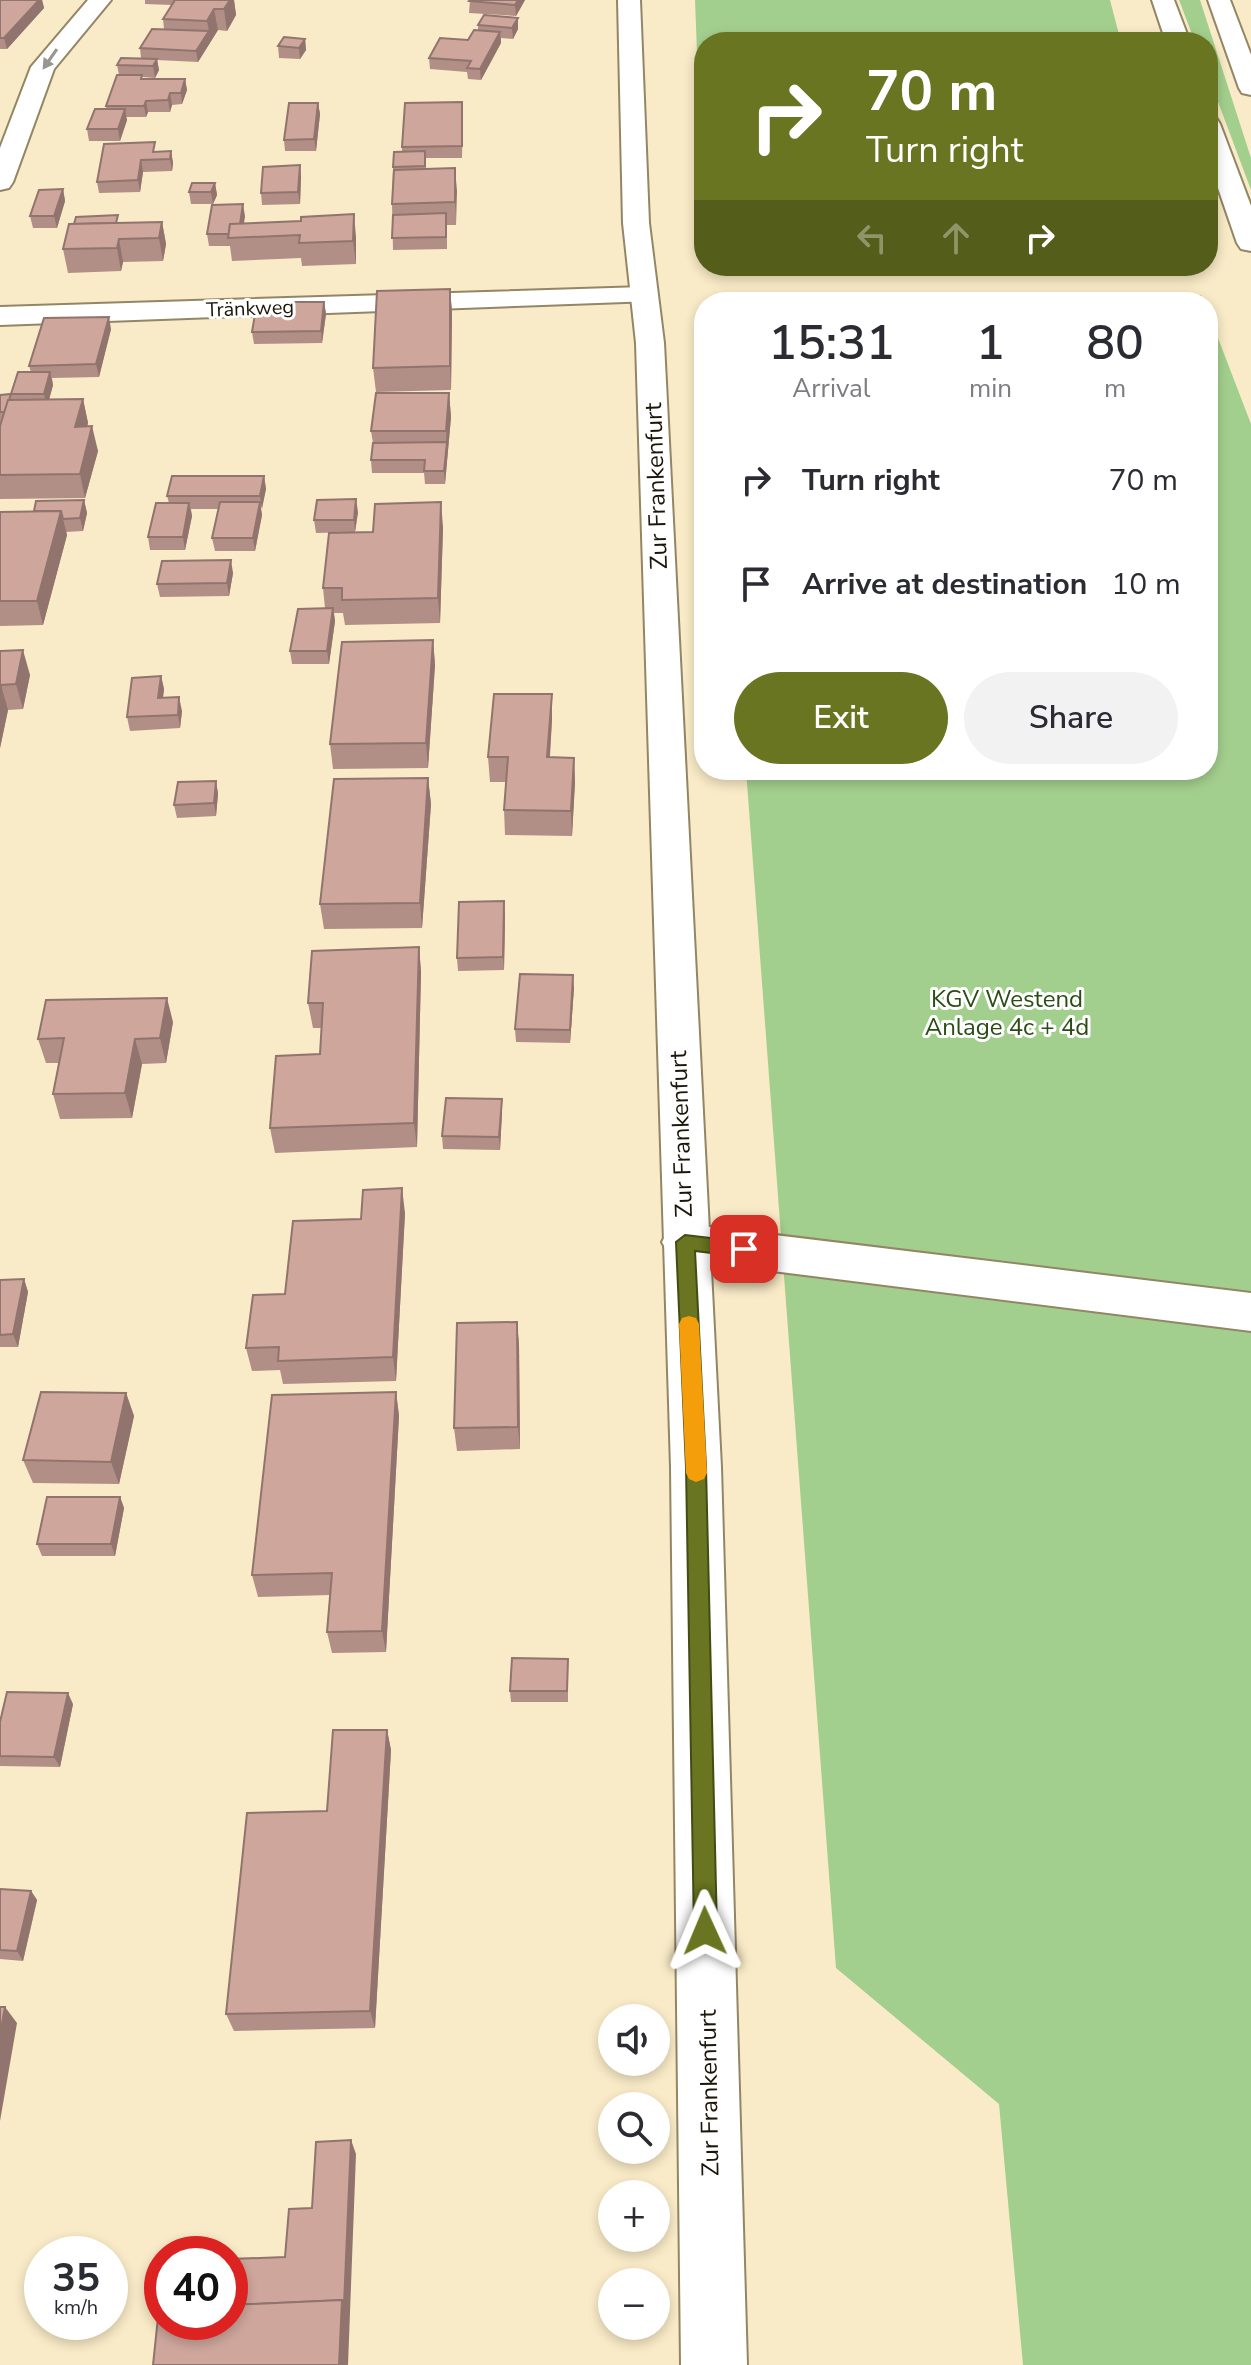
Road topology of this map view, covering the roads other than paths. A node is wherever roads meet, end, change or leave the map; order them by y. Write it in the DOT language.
graph roads {
  1 [pos="100,0"];
  2 [pos="629,0"];
  3 [pos="1163,0"];
  4 [pos="1219,0"];
  5 [pos="1174,32"];
  6 [pos="1251,88"];
  7 [pos="1218,152"];
  8 [pos="0,182"];
  9 [pos="1251,243"];
  10 [pos="643,295"];
  11 [pos="0,316"];
  12 [pos="685,1242"];
  13 [pos="1251,1312"];
  14 [pos="714,2365"];
  1 -- 8 [label="street, one-way"];
  2 -- 10 [label="street, Zur Frankenfurt"];
  3 -- 5 [label="street"];
  4 -- 6 [label="street"];
  7 -- 9 [label="street"];
  10 -- 11 [label="street, Tränkweg"];
  10 -- 12 [label="street, Zur Frankenfurt"];
  12 -- 13 [label="street"];
  12 -- 14 [label="street, Zur Frankenfurt"];
}
